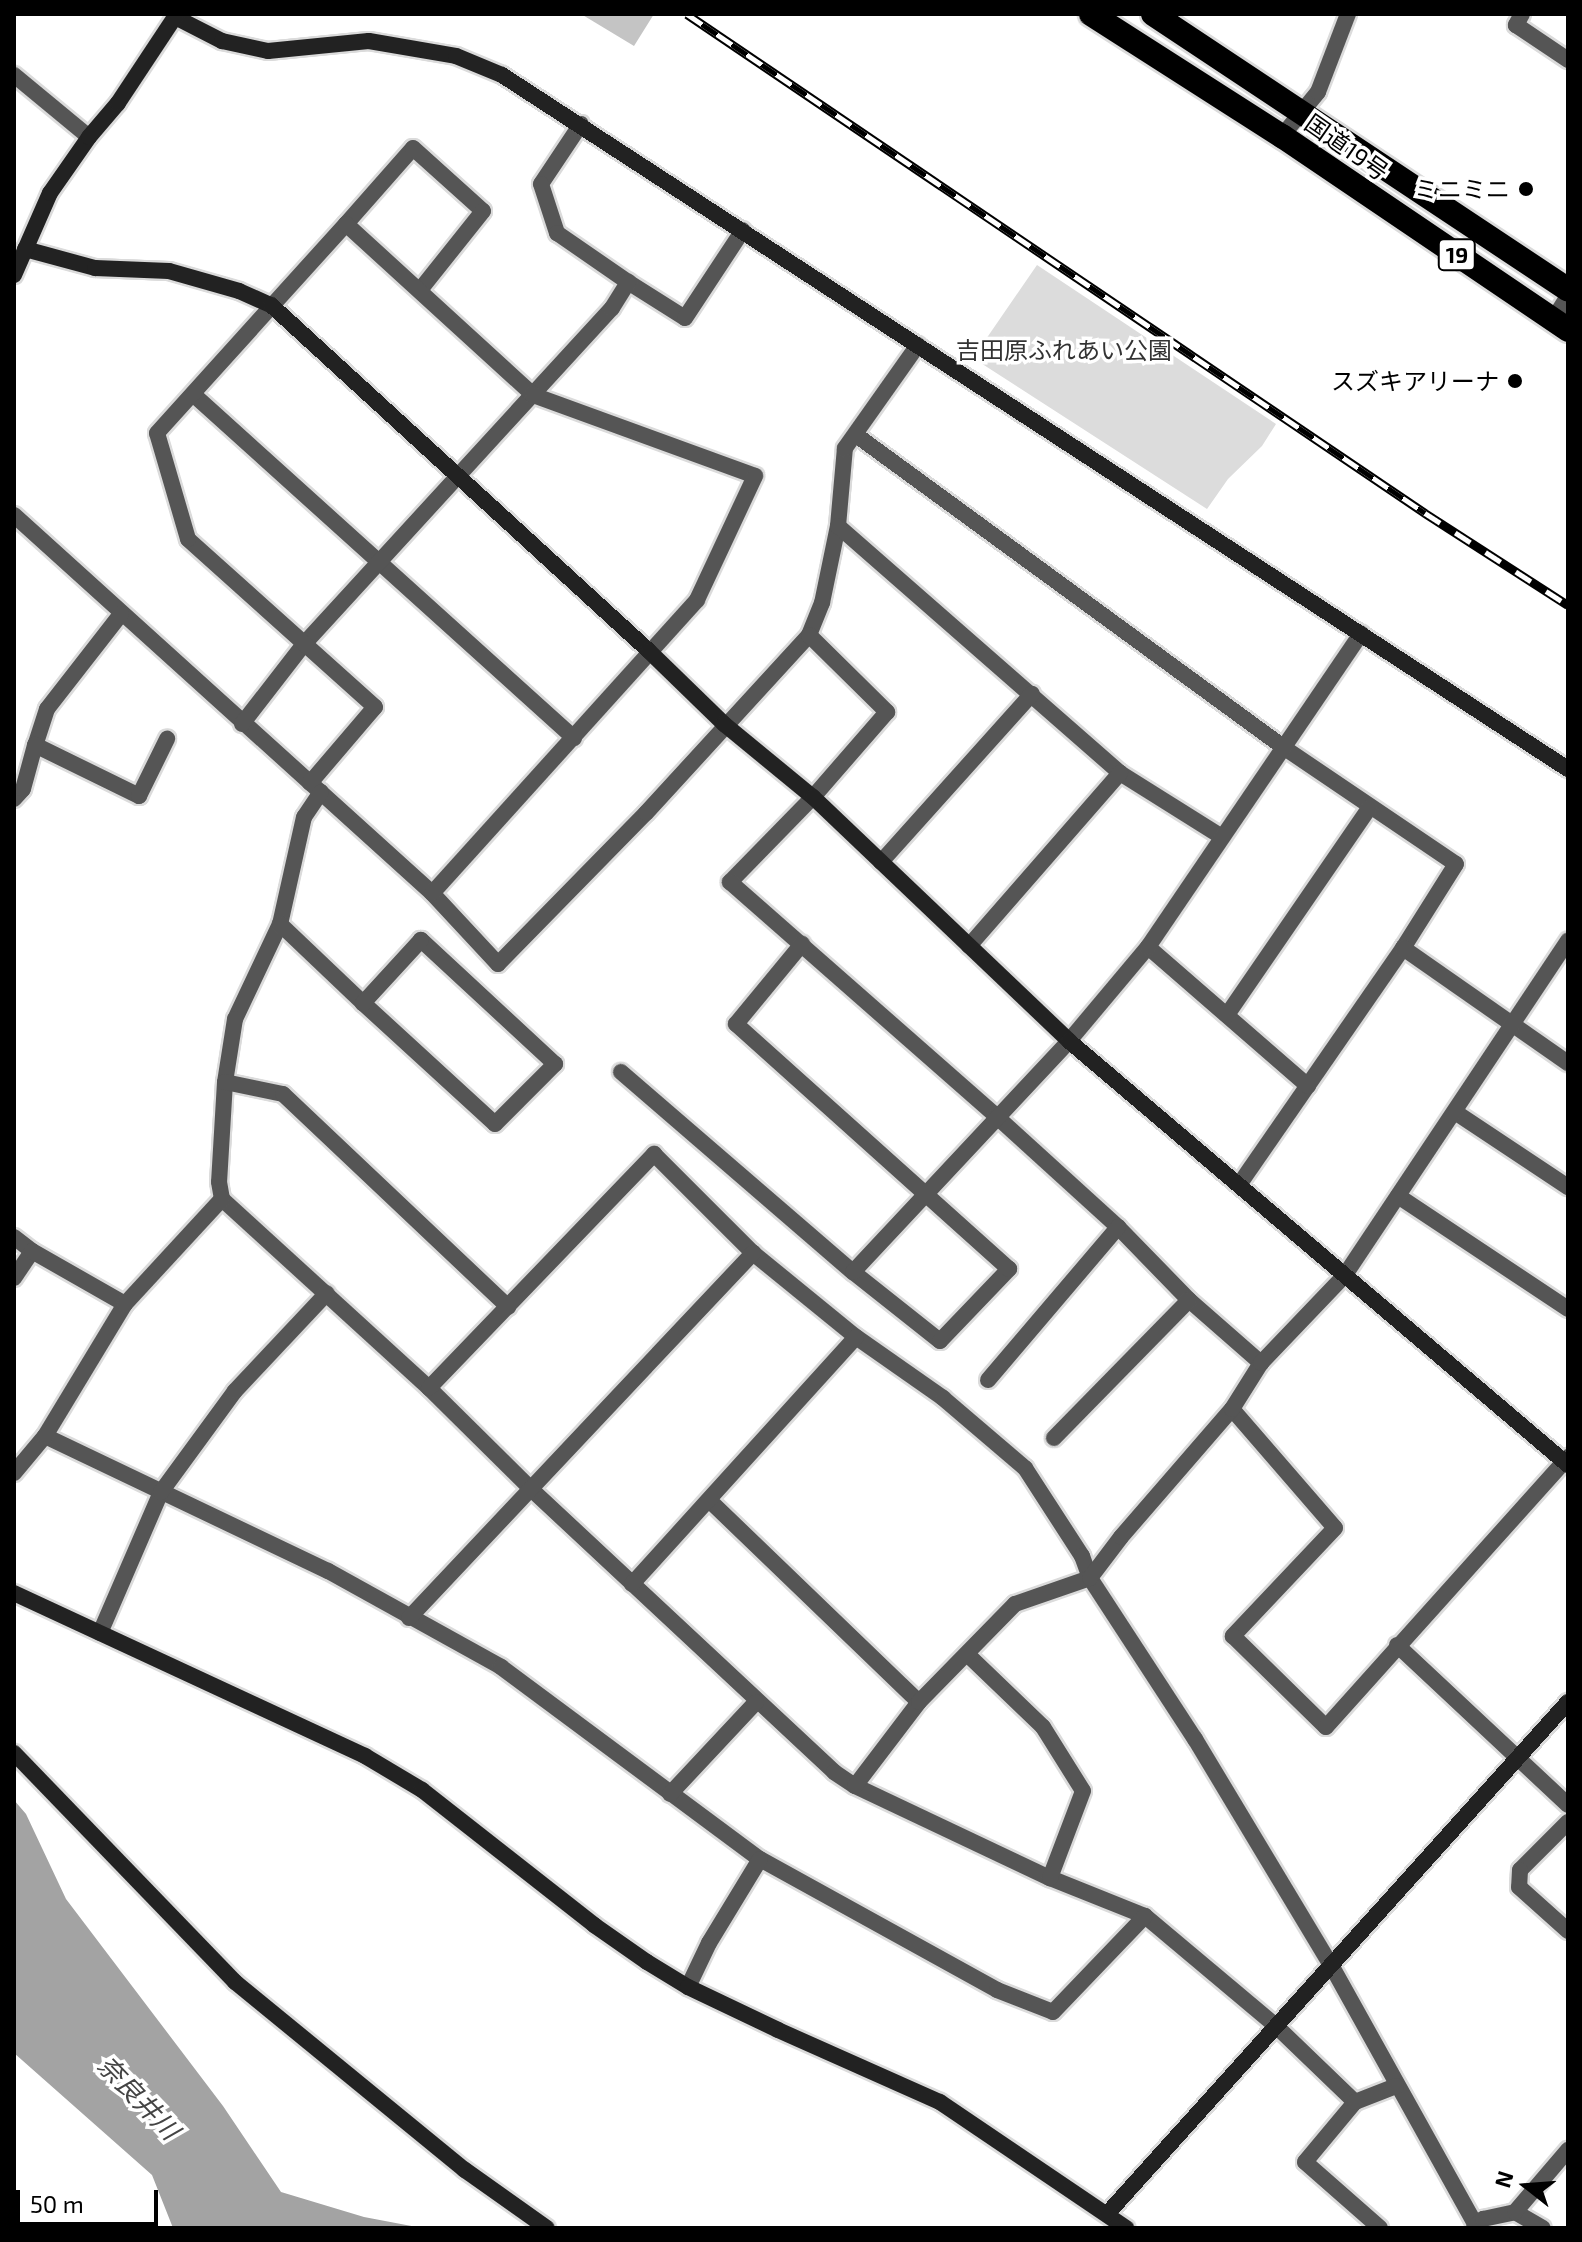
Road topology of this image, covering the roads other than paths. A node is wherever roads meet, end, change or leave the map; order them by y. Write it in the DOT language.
graph roads {
  1 [pos="1091,14"];
  2 [pos="1153,14"];
  3 [pos="1348,14"];
  4 [pos="1522,14"];
  5 [pos="176,16"];
  6 [pos="1568,60"];
  7 [pos="14,75"];
  8 [pos="1302,112"];
  9 [pos="581,124"];
  10 [pos="1282,136"];
  11 [pos="89,137"];
  12 [pos="346,224"];
  13 [pos="743,230"];
  14 [pos="25,249"];
  15 [pos="14,275"];
  16 [pos="628,282"];
  17 [pos="420,290"];
  18 [pos="1568,290"];
  19 [pos="1568,296"];
  20 [pos="271,305"];
  21 [pos="1561,325"];
  22 [pos="918,345"];
  23 [pos="194,395"];
  24 [pos="533,395"];
  25 [pos="856,435"];
  26 [pos="456,477"];
  27 [pos="14,515"];
  28 [pos="838,526"];
  29 [pos="379,563"];
  30 [pos="121,614"];
  31 [pos="1361,634"];
  32 [pos="809,635"];
  33 [pos="304,644"];
  34 [pos="649,651"];
  35 [pos="1032,694"];
  36 [pos="242,724"];
  37 [pos="724,724"];
  38 [pos="574,738"];
  39 [pos="167,739"];
  40 [pos="35,745"];
  41 [pos="1286,749"];
  42 [pos="1568,769"];
  43 [pos="1120,773"];
  44 [pos="316,787"];
  45 [pos="813,797"];
  46 [pos="14,799"];
  47 [pos="1370,807"];
  48 [pos="1222,837"];
  49 [pos="881,862"];
  50 [pos="432,893"];
  51 [pos="280,924"];
  52 [pos="1568,940"];
  53 [pos="802,944"];
  54 [pos="969,946"];
  55 [pos="1148,947"];
  56 [pos="1403,948"];
  57 [pos="363,1003"];
  58 [pos="1227,1015"];
  59 [pos="1511,1025"];
  60 [pos="1069,1041"];
  61 [pos="1568,1063"];
  62 [pos="621,1072"];
  63 [pos="225,1082"];
  64 [pos="1308,1086"];
  65 [pos="1455,1112"];
  66 [pos="996,1116"];
  67 [pos="1240,1183"];
  68 [pos="1568,1187"];
  69 [pos="926,1192"];
  70 [pos="1398,1196"];
  71 [pos="222,1199"];
  72 [pos="1118,1227"];
  73 [pos="14,1237"];
  74 [pos="32,1251"];
  75 [pos="753,1253"];
  76 [pos="853,1272"];
  77 [pos="1345,1275"];
  78 [pos="14,1278"];
  79 [pos="327,1293"];
  80 [pos="1189,1300"];
  81 [pos="125,1304"];
  82 [pos="508,1307"];
  83 [pos="1568,1309"];
  84 [pos="856,1337"];
  85 [pos="1261,1363"];
  86 [pos="988,1380"];
  87 [pos="429,1388"];
  88 [pos="1232,1409"];
  89 [pos="45,1436"];
  90 [pos="1054,1438"];
  91 [pos="1567,1461"];
  92 [pos="14,1473"];
  93 [pos="531,1489"];
  94 [pos="161,1492"];
  95 [pos="709,1500"];
  96 [pos="1090,1578"];
  97 [pos="632,1584"];
  98 [pos="14,1593"];
  99 [pos="409,1618"];
  100 [pos="100,1633"];
  101 [pos="1397,1645"];
  102 [pos="967,1654"];
  103 [pos="756,1702"];
  104 [pos="919,1702"];
  105 [pos="1568,1702"];
  106 [pos="14,1753"];
  107 [pos="1518,1758"];
  108 [pos="855,1786"];
  109 [pos="670,1794"];
  110 [pos="1568,1805"];
  111 [pos="1568,1822"];
  112 [pos="760,1859"];
  113 [pos="1050,1878"];
  114 [pos="1145,1916"];
  115 [pos="1568,1931"];
  116 [pos="1331,1965"];
  117 [pos="688,1987"];
  118 [pos="1276,2026"];
  119 [pos="1396,2086"];
  120 [pos="1355,2102"];
  121 [pos="1568,2150"];
  122 [pos="1515,2212"];
  123 [pos="1107,2214"];
  124 [pos="1475,2227"];
  125 [pos="547,2228"];
  126 [pos="1126,2228"];
  127 [pos="1380,2228"];
  128 [pos="1543,2228"];
  1 -- 10 [label="highway, 国道19号 / 19"];
  2 -- 8 [label="highway, 国道19号 / 19"];
  3 -- 8 [label="street"];
  4 -- 6 [label="street"];
  5 -- 9 [label="street"];
  5 -- 11 [label="street"];
  7 -- 11 [label="street"];
  8 -- 10 [label="street"];
  8 -- 18 [label="highway, 国道19号 / 19"];
  9 -- 13 [label="street"];
  9 -- 16 [label="street"];
  10 -- 21 [label="highway, 国道19号 / 19"];
  11 -- 14 [label="street"];
  12 -- 17 [label="street"];
  12 -- 17 [label="street"];
  12 -- 20 [label="street"];
  13 -- 16 [label="street"];
  13 -- 22 [label="street"];
  14 -- 15 [label="street"];
  14 -- 20 [label="street"];
  16 -- 24 [label="street"];
  17 -- 24 [label="street"];
  19 -- 21 [label="street"];
  20 -- 23 [label="street"];
  20 -- 26 [label="street"];
  22 -- 25 [label="street"];
  22 -- 31 [label="street"];
  23 -- 29 [label="street"];
  23 -- 33 [label="street"];
  24 -- 26 [label="street"];
  24 -- 34 [label="street"];
  25 -- 28 [label="street"];
  25 -- 41 [label="street"];
  26 -- 29 [label="street"];
  26 -- 34 [label="street"];
  27 -- 30 [label="street"];
  28 -- 32 [label="street"];
  28 -- 35 [label="street"];
  29 -- 33 [label="street"];
  29 -- 38 [label="street"];
  30 -- 36 [label="street"];
  30 -- 40 [label="street"];
  31 -- 41 [label="street"];
  31 -- 42 [label="street"];
  32 -- 37 [label="street"];
  32 -- 45 [label="street"];
  33 -- 36 [label="street"];
  33 -- 44 [label="street"];
  34 -- 37 [label="street"];
  34 -- 38 [label="street"];
  35 -- 43 [label="street"];
  35 -- 49 [label="street"];
  36 -- 44 [label="street"];
  37 -- 45 [label="street"];
  37 -- 50 [label="street"];
  38 -- 50 [label="street"];
  39 -- 40 [label="street"];
  40 -- 46 [label="street"];
  41 -- 47 [label="street"];
  41 -- 48 [label="street"];
  43 -- 48 [label="street"];
  43 -- 54 [label="street"];
  44 -- 50 [label="street"];
  44 -- 51 [label="street"];
  45 -- 49 [label="street"];
  45 -- 53 [label="street"];
  47 -- 56 [label="street"];
  47 -- 58 [label="street"];
  48 -- 55 [label="street"];
  49 -- 54 [label="street"];
  51 -- 57 [label="street"];
  51 -- 63 [label="street"];
  52 -- 59 [label="street"];
  53 -- 66 [label="street"];
  53 -- 69 [label="street"];
  54 -- 60 [label="street"];
  55 -- 58 [label="street"];
  55 -- 60 [label="street"];
  56 -- 59 [label="street"];
  56 -- 64 [label="street"];
  57 -- 57 [label="street"];
  58 -- 64 [label="street"];
  59 -- 61 [label="street"];
  59 -- 65 [label="street"];
  60 -- 66 [label="street"];
  60 -- 67 [label="street"];
  62 -- 76 [label="street"];
  63 -- 71 [label="street"];
  63 -- 82 [label="street"];
  64 -- 67 [label="street"];
  65 -- 68 [label="street"];
  65 -- 70 [label="street"];
  66 -- 69 [label="street"];
  66 -- 72 [label="street"];
  67 -- 77 [label="street"];
  69 -- 76 [label="street"];
  69 -- 76 [label="street"];
  70 -- 77 [label="street"];
  70 -- 83 [label="street"];
  71 -- 79 [label="street"];
  71 -- 81 [label="street"];
  72 -- 80 [label="street"];
  72 -- 86 [label="street"];
  73 -- 74 [label="street"];
  74 -- 78 [label="street"];
  74 -- 81 [label="street"];
  75 -- 82 [label="street"];
  75 -- 84 [label="street"];
  75 -- 93 [label="street"];
  77 -- 85 [label="street"];
  77 -- 91 [label="street"];
  79 -- 87 [label="street"];
  79 -- 94 [label="street"];
  80 -- 85 [label="street"];
  80 -- 90 [label="street"];
  81 -- 89 [label="street"];
  82 -- 87 [label="street"];
  84 -- 95 [label="street"];
  84 -- 96 [label="street"];
  85 -- 88 [label="street"];
  87 -- 93 [label="street"];
  88 -- 96 [label="street"];
  88 -- 101 [label="street"];
  89 -- 92 [label="street"];
  89 -- 94 [label="street"];
  91 -- 101 [label="street"];
  93 -- 97 [label="street"];
  93 -- 99 [label="street"];
  94 -- 99 [label="street"];
  94 -- 100 [label="street"];
  95 -- 97 [label="street"];
  95 -- 104 [label="street"];
  96 -- 102 [label="street"];
  96 -- 116 [label="street"];
  97 -- 103 [label="street"];
  98 -- 100 [label="street"];
  99 -- 109 [label="street"];
  100 -- 117 [label="street"];
  101 -- 107 [label="street"];
  102 -- 104 [label="street"];
  102 -- 113 [label="street"];
  103 -- 108 [label="street"];
  103 -- 109 [label="street"];
  104 -- 108 [label="street"];
  105 -- 107 [label="street"];
  106 -- 125 [label="street"];
  107 -- 110 [label="street"];
  107 -- 116 [label="street"];
  108 -- 113 [label="street"];
  109 -- 112 [label="street"];
  111 -- 115 [label="street"];
  112 -- 114 [label="street"];
  112 -- 117 [label="street"];
  113 -- 114 [label="street"];
  114 -- 118 [label="street"];
  116 -- 118 [label="street"];
  116 -- 119 [label="street"];
  117 -- 123 [label="street"];
  118 -- 120 [label="street"];
  118 -- 123 [label="street"];
  119 -- 120 [label="street"];
  119 -- 124 [label="street"];
  120 -- 127 [label="street"];
  121 -- 122 [label="street"];
  122 -- 124 [label="street"];
  122 -- 128 [label="street"];
  123 -- 126 [label="street"];
}
